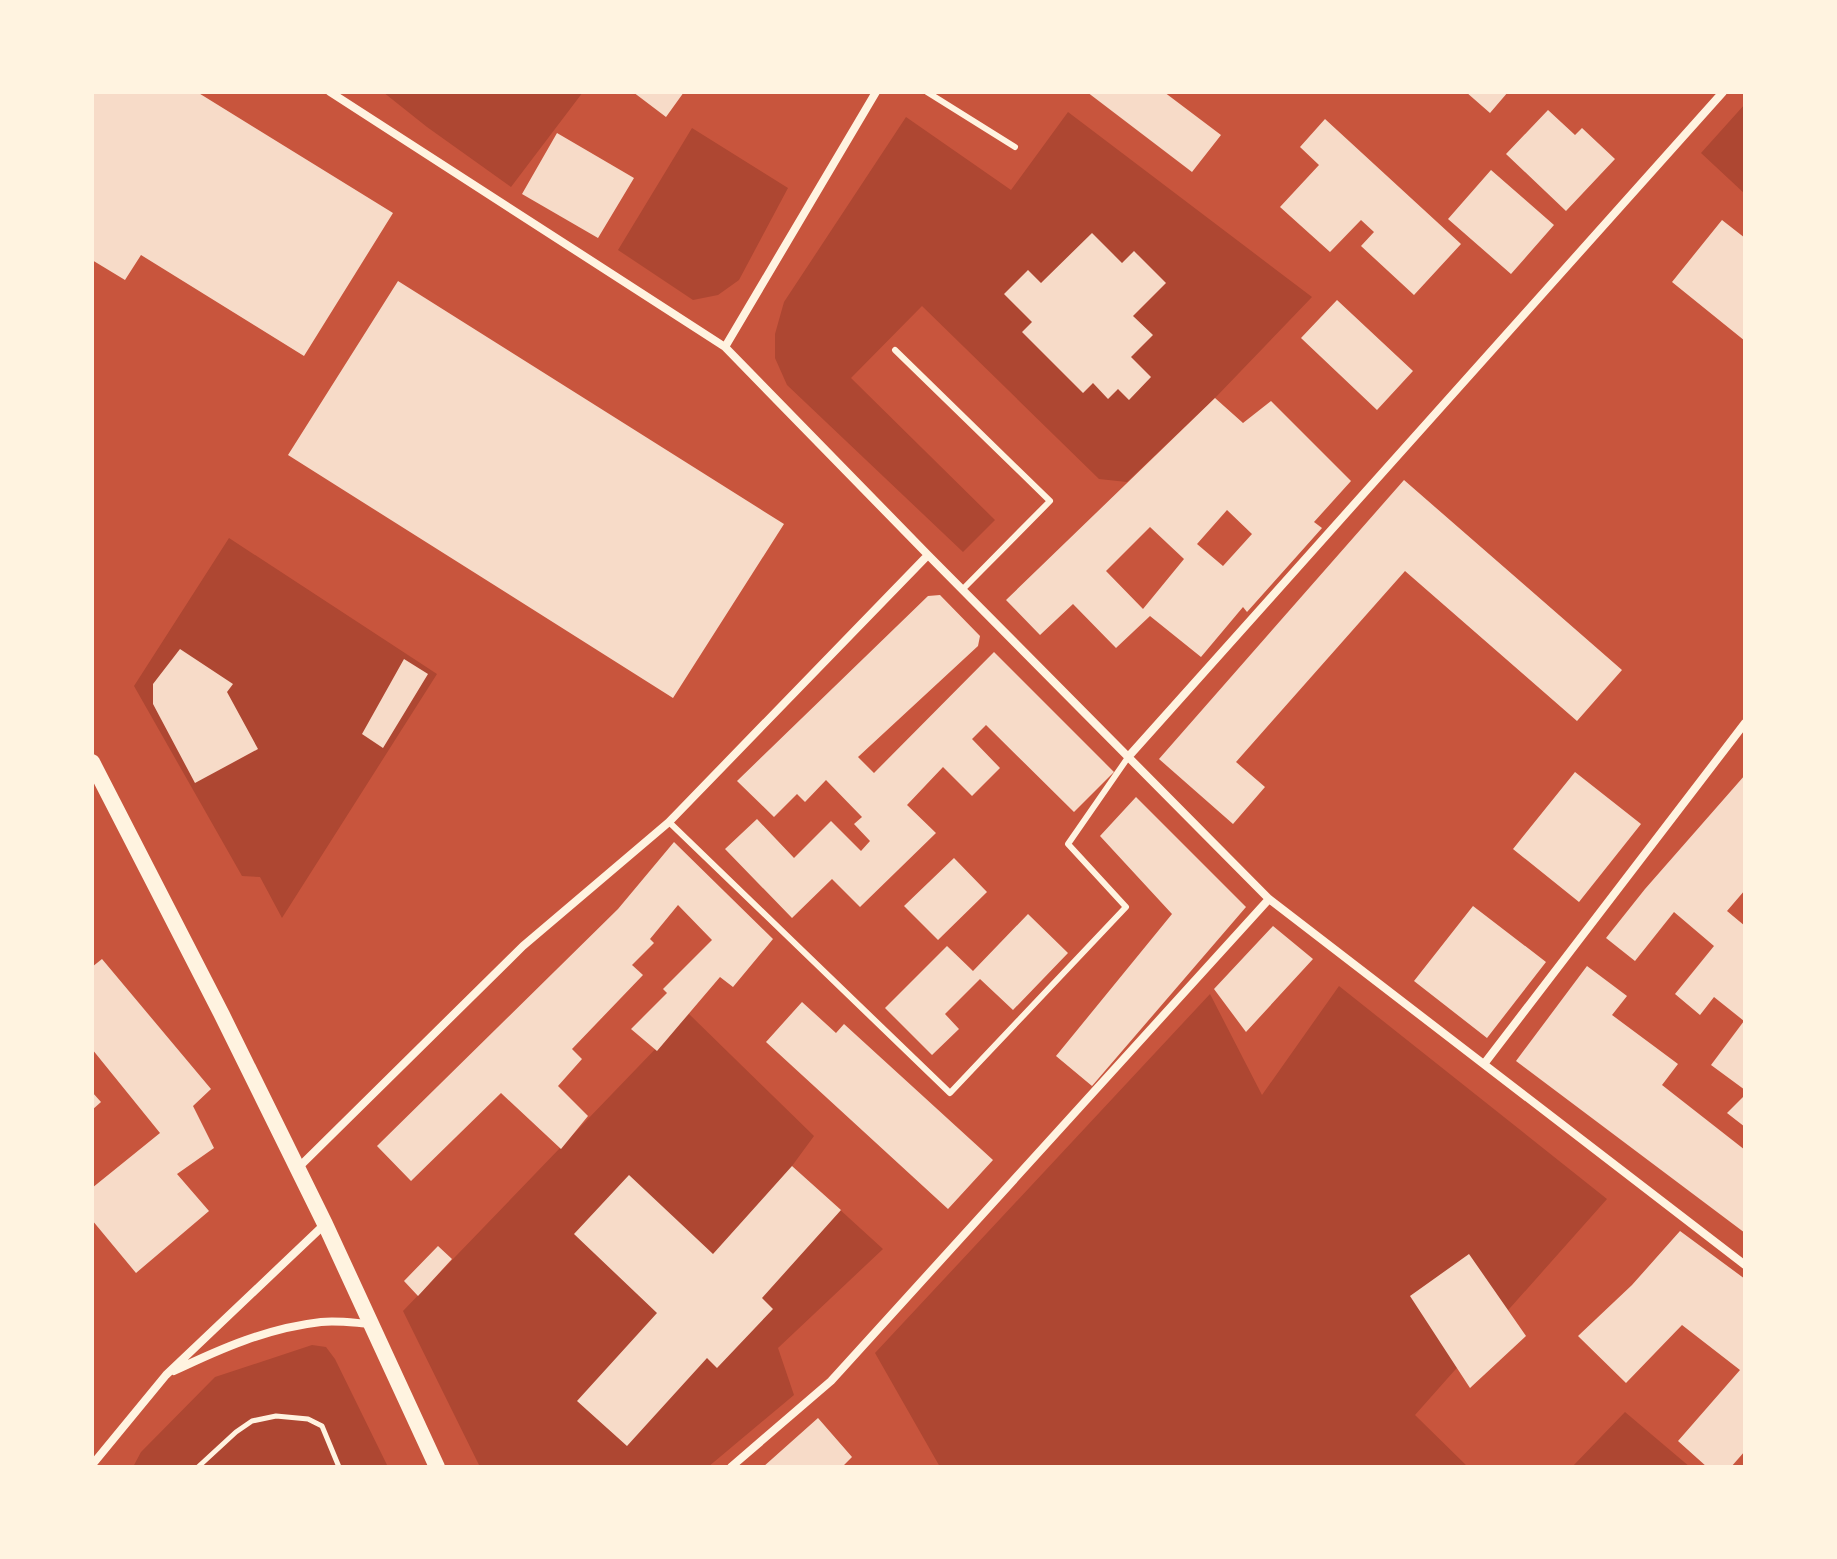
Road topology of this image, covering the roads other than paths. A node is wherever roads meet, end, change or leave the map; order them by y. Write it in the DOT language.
graph roads {
  1 [pos="330,92"];
  2 [pos="876,92"];
  3 [pos="927,92"];
  4 [pos="1723,92"];
  5 [pos="1015,147"];
  6 [pos="725,347"];
  7 [pos="895,350"];
  8 [pos="928,555"];
  9 [pos="963,589"];
  10 [pos="1745,723"];
  11 [pos="1129,756"];
  12 [pos="92,762"];
  13 [pos="669,822"];
  14 [pos="1269,899"];
  15 [pos="1484,1064"];
  16 [pos="297,1169"];
  17 [pos="325,1224"];
  18 [pos="1745,1265"];
  19 [pos="371,1324"];
  20 [pos="166,1375"];
  21 [pos="92,1465"];
  22 [pos="437,1467"];
  23 [pos="731,1467"];
  1 -- 6 [label="street"];
  2 -- 6 [label="street"];
  3 -- 5 [label="lane"];
  4 -- 11 [label="street"];
  6 -- 8 [label="street"];
  7 -- 9 [label="lane"];
  8 -- 9 [label="street"];
  8 -- 13 [label="street"];
  9 -- 11 [label="street"];
  10 -- 15 [label="street"];
  11 -- 13 [label="lane"];
  11 -- 14 [label="street"];
  12 -- 16 [label="main road"];
  13 -- 16 [label="street"];
  14 -- 15 [label="street"];
  14 -- 23 [label="street"];
  15 -- 18 [label="street"];
  16 -- 17 [label="main road"];
  17 -- 19 [label="main road"];
  17 -- 20 [label="street"];
  19 -- 20 [label="street"];
  19 -- 22 [label="main road"];
  20 -- 21 [label="street"];
}
